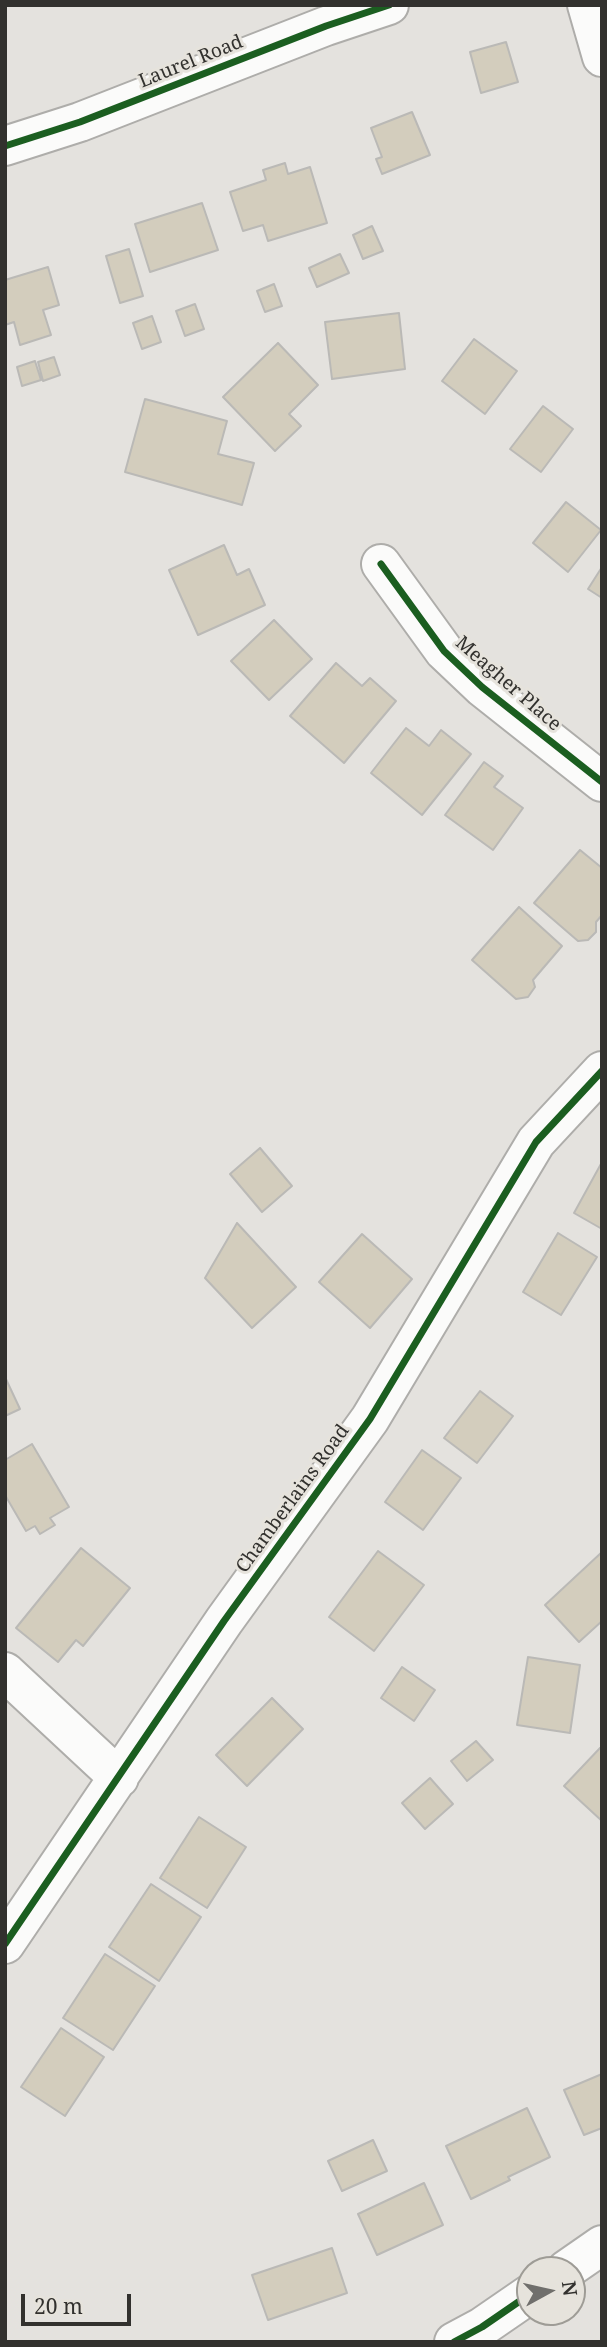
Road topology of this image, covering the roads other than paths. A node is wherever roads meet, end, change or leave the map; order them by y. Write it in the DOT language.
graph roads {
  1 [pos="389,5"];
  2 [pos="587,5"];
  3 [pos="602,57"];
  4 [pos="5,146"];
  5 [pos="381,564"];
  6 [pos="602,782"];
  7 [pos="602,1071"];
  8 [pos="5,1672"];
  9 [pos="119,1778"];
  10 [pos="5,1944"];
  11 [pos="602,2245"];
  12 [pos="586,2256"];
  13 [pos="516,2304"];
  14 [pos="454,2342"];
  1 -- 4 [label="street, Laurel Road"];
  2 -- 3 [label="street"];
  5 -- 6 [label="street, Meagher Place"];
  7 -- 9 [label="street, Chamberlains Road"];
  8 -- 9 [label="street"];
  9 -- 10 [label="street, Chamberlains Road"];
  11 -- 12 [label="street"];
  13 -- 14 [label="street"];
}
